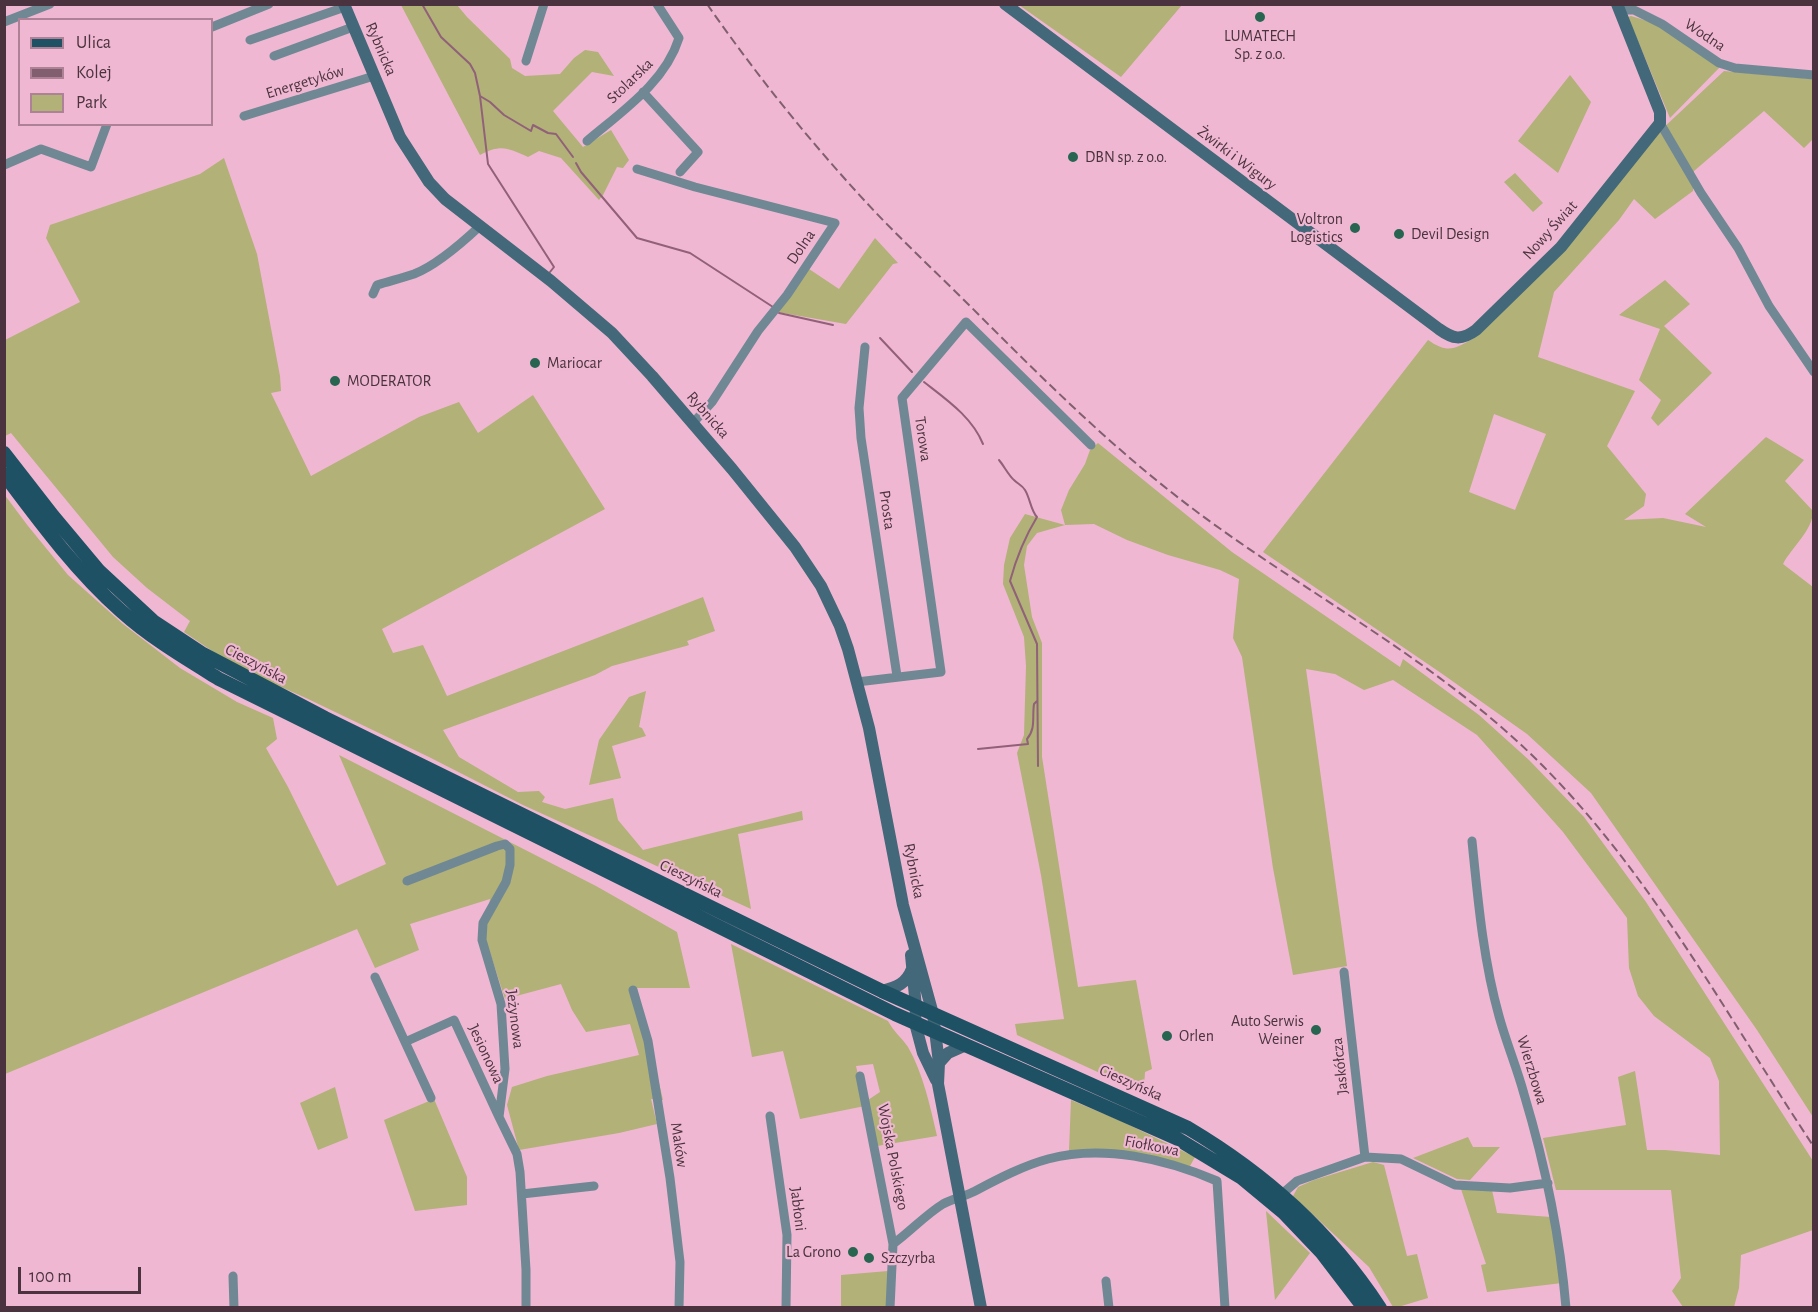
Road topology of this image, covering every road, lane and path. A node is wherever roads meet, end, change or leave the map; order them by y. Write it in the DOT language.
graph roads {
  1 [pos="50,4"];
  2 [pos="269,4"];
  3 [pos="544,4"];
  4 [pos="657,4"];
  5 [pos="1005,4"];
  6 [pos="344,6"];
  7 [pos="1618,7"];
  8 [pos="4,22"];
  9 [pos="213,27"];
  10 [pos="353,27"];
  11 [pos="250,40"];
  12 [pos="274,56"];
  13 [pos="526,61"];
  14 [pos="1814,75"];
  15 [pos="374,76"];
  16 [pos="643,92"];
  17 [pos="244,116"];
  18 [pos="1660,123"];
  19 [pos="106,126"];
  20 [pos="587,141"];
  21 [pos="4,165"];
  22 [pos="637,169"];
  23 [pos="680,172"];
  24 [pos="480,226"];
  25 [pos="373,294"];
  26 [pos="1449,336"];
  27 [pos="865,347"];
  28 [pos="1814,372"];
  29 [pos="693,423"];
  30 [pos="1091,445"];
  31 [pos="4,453"];
  32 [pos="4,474"];
  33 [pos="897,676"];
  34 [pos="857,682"];
  35 [pos="1472,841"];
  36 [pos="407,881"];
  37 [pos="909,929"];
  38 [pos="912,969"];
  39 [pos="1344,972"];
  40 [pos="375,977"];
  41 [pos="633,990"];
  42 [pos="882,991"];
  43 [pos="916,1006"];
  44 [pos="933,1014"];
  45 [pos="915,1023"];
  46 [pos="935,1032"];
  47 [pos="405,1042"];
  48 [pos="966,1045"];
  49 [pos="939,1063"];
  50 [pos="860,1076"];
  51 [pos="938,1083"];
  52 [pos="431,1098"];
  53 [pos="770,1116"];
  54 [pos="499,1117"];
  55 [pos="1365,1157"];
  56 [pos="1548,1183"];
  57 [pos="594,1186"];
  58 [pos="522,1194"];
  59 [pos="1282,1194"];
  60 [pos="961,1198"];
  61 [pos="892,1244"];
  62 [pos="233,1276"];
  63 [pos="1106,1281"];
  64 [pos="234,1308"];
  65 [pos="526,1308"];
  66 [pos="679,1308"];
  67 [pos="786,1308"];
  68 [pos="890,1308"];
  69 [pos="981,1308"];
  70 [pos="1109,1308"];
  71 [pos="1225,1308"];
  72 [pos="1364,1308"];
  73 [pos="1380,1308"];
  74 [pos="1566,1308"];
  1 -- 8 [label="street"];
  2 -- 9 [label="street"];
  3 -- 13 [label="street"];
  4 -- 16 [label="street, Stolarska"];
  5 -- 26 [label="street, Żwirki i Wigury"];
  6 -- 10 [label="street, Rybnicka"];
  6 -- 11 [label="street"];
  7 -- 14 [label="street, Wodna"];
  7 -- 18 [label="street"];
  10 -- 12 [label="street, Energetyków"];
  10 -- 15 [label="street, Rybnicka"];
  15 -- 17 [label="street, Energetyków"];
  15 -- 24 [label="street, Rybnicka"];
  16 -- 20 [label="street, Stolarska"];
  16 -- 23 [label="street"];
  18 -- 26 [label="street, Nowy Świat"];
  18 -- 28 [label="street"];
  19 -- 21 [label="street"];
  22 -- 29 [label="street, Dolna"];
  24 -- 25 [label="street"];
  24 -- 29 [label="street, Rybnicka"];
  27 -- 33 [label="street, Prosta"];
  29 -- 34 [label="street, Rybnicka"];
  30 -- 33 [label="street, Torowa"];
  31 -- 42 [label="main road, Cieszyńska"];
  32 -- 45 [label="main road, Cieszyńska"];
  33 -- 34 [label="street, Torowa"];
  34 -- 37 [label="street, Rybnicka"];
  35 -- 56 [label="street, Wierzbowa"];
  36 -- 54 [label="street, Jeżynowa"];
  37 -- 38 [label="street, Rybnicka"];
  37 -- 44 [label="street, Rybnicka"];
  38 -- 42 [label="street"];
  38 -- 43 [label="street, Rybnicka"];
  39 -- 55 [label="street, Jaskółcza"];
  40 -- 47 [label="street"];
  41 -- 66 [label="street, Maków"];
  42 -- 43 [label="main road, Cieszyńska"];
  43 -- 44 [label="main road, Cieszyńska"];
  43 -- 45 [label="street"];
  44 -- 46 [label="street"];
  44 -- 59 [label="main road, Cieszyńska"];
  45 -- 46 [label="main road, Cieszyńska"];
  45 -- 51 [label="street"];
  46 -- 48 [label="main road, Cieszyńska"];
  46 -- 49 [label="street"];
  47 -- 52 [label="street"];
  47 -- 54 [label="street, Jesionowa"];
  48 -- 49 [label="street"];
  48 -- 72 [label="main road, Cieszyńska"];
  49 -- 51 [label="street"];
  50 -- 61 [label="street, Wojska Polskiego"];
  51 -- 60 [label="street"];
  53 -- 67 [label="street, Jabłoni"];
  54 -- 58 [label="street"];
  55 -- 56 [label="street"];
  55 -- 59 [label="street"];
  56 -- 74 [label="street, Wierzbowa"];
  57 -- 58 [label="street"];
  58 -- 65 [label="street"];
  59 -- 73 [label="main road, Cieszyńska"];
  60 -- 61 [label="street, Wojska Polskiego"];
  60 -- 69 [label="street"];
  60 -- 71 [label="street, Fiołkowa"];
  61 -- 68 [label="street, Wojska Polskiego"];
  62 -- 64 [label="street"];
  63 -- 70 [label="street"];
}
